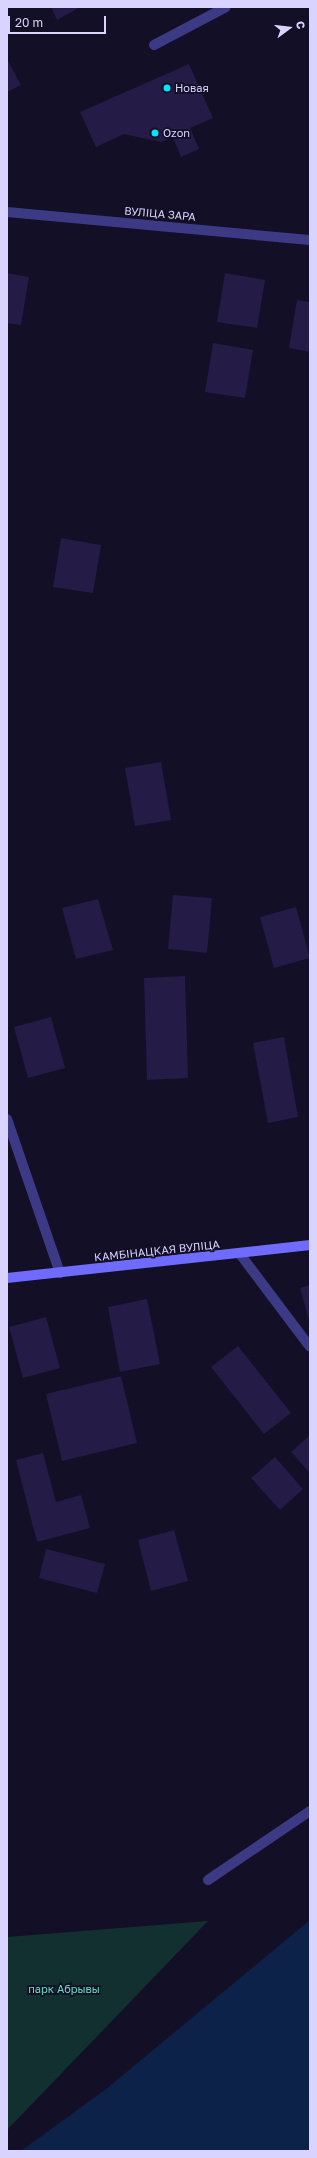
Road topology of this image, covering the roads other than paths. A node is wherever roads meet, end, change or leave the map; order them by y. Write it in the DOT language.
graph roads {
  1 [pos="226,7"];
  2 [pos="154,45"];
  3 [pos="7,212"];
  4 [pos="310,240"];
  5 [pos="7,1119"];
  6 [pos="310,1245"];
  7 [pos="240,1254"];
  8 [pos="60,1273"];
  9 [pos="7,1278"];
  10 [pos="310,1347"];
  11 [pos="310,1811"];
  12 [pos="208,1880"];
  1 -- 2 [label="street"];
  3 -- 4 [label="street, ВУЛІЦА ЗАРА"];
  5 -- 8 [label="street"];
  6 -- 7 [label="street, КАМБІНАЦКАЯ ВУЛІЦА"];
  7 -- 8 [label="street, КАМБІНАЦКАЯ ВУЛІЦА"];
  7 -- 10 [label="street"];
  8 -- 9 [label="street, КАМБІНАЦКАЯ ВУЛІЦА"];
  11 -- 12 [label="street"];
}
